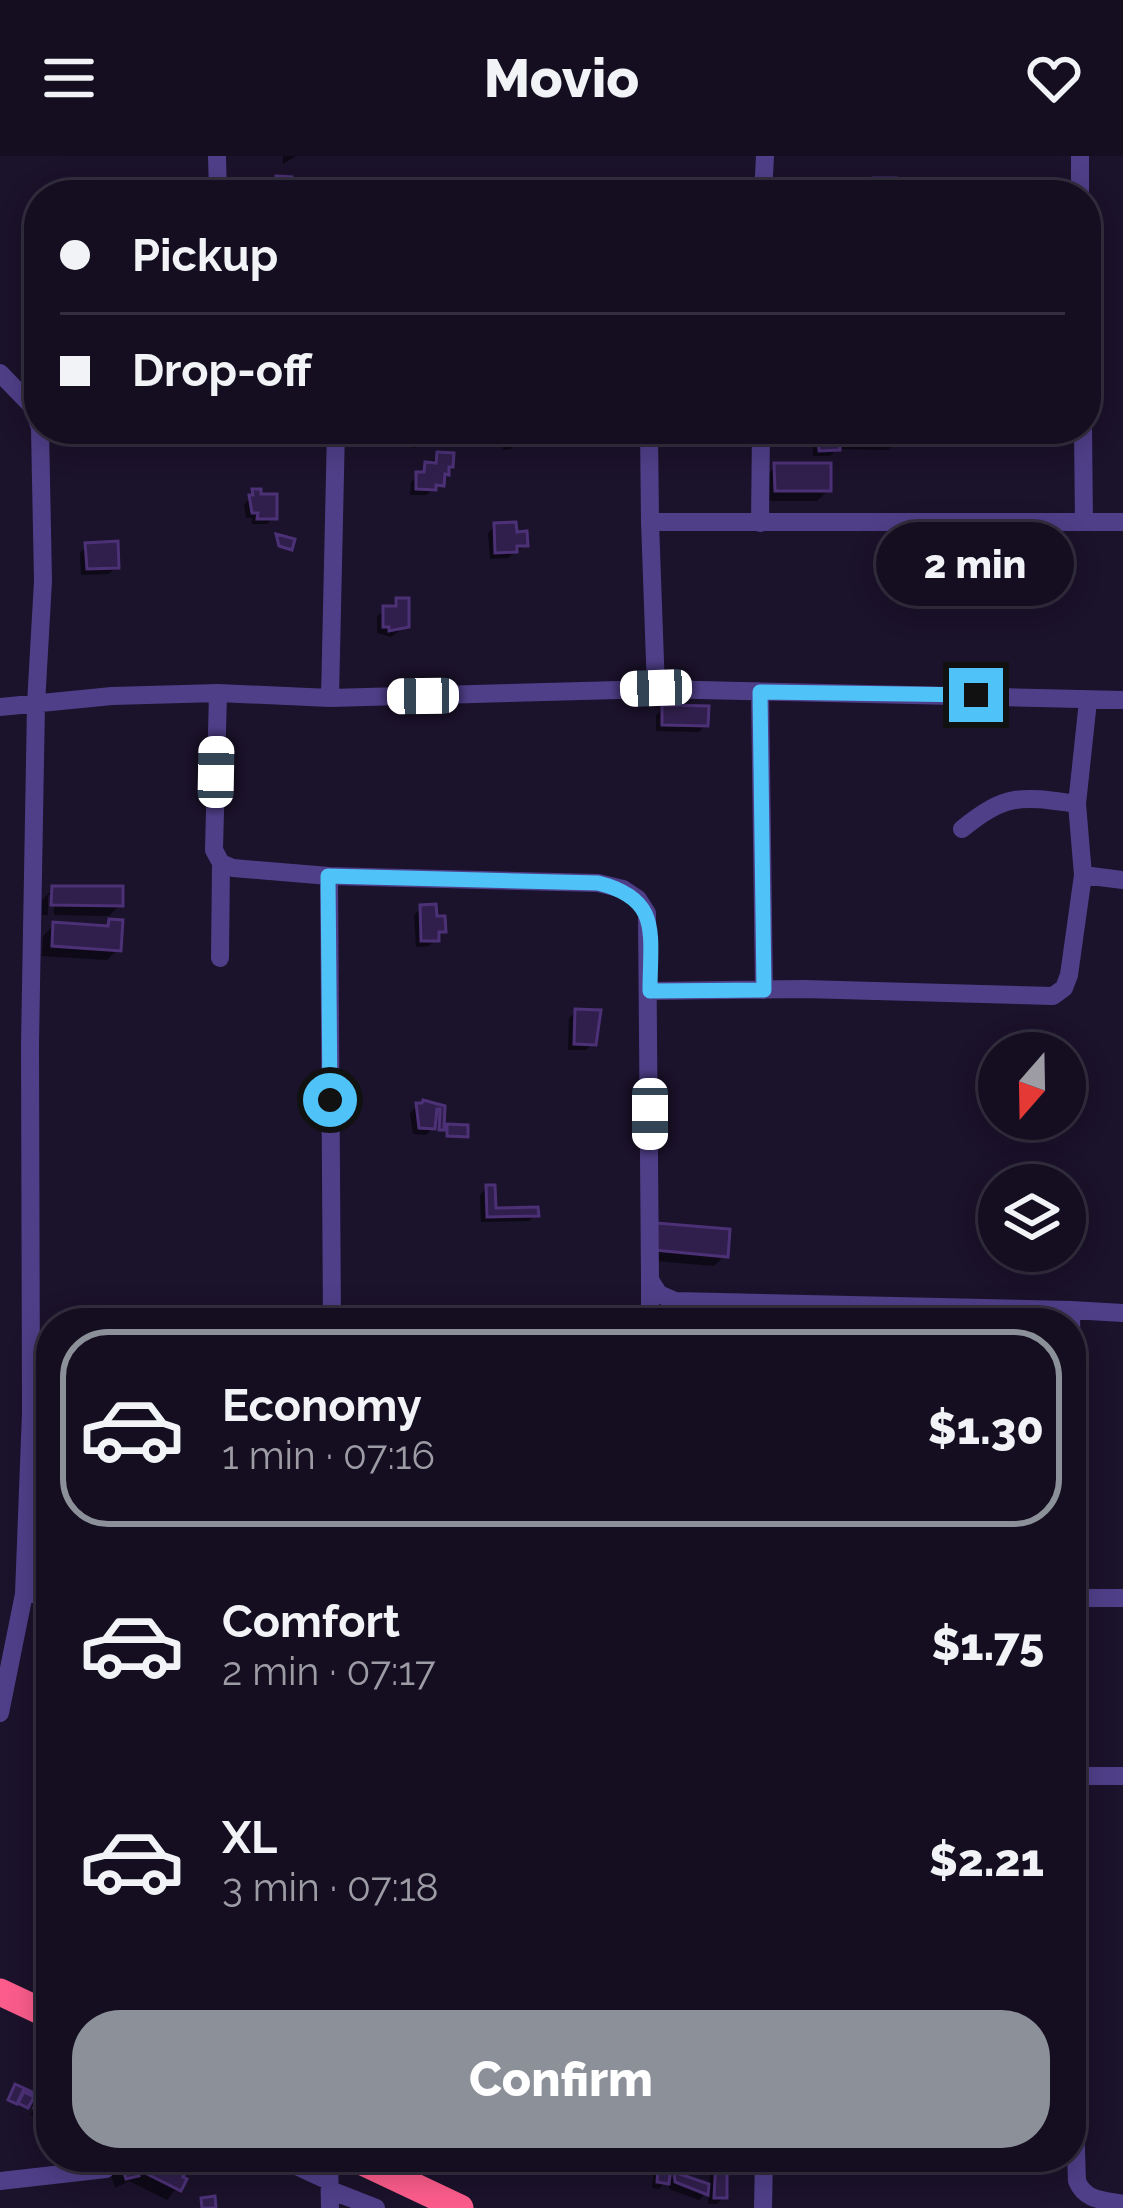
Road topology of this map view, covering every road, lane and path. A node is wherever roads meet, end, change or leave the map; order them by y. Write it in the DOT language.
graph roads {
  1 [pos="2,378"];
  2 [pos="24,399"];
  3 [pos="39,444"];
  4 [pos="336,444"];
  5 [pos="649,444"];
  6 [pos="761,444"];
  7 [pos="1083,444"];
  8 [pos="650,522"];
  9 [pos="1084,522"];
  10 [pos="1123,522"];
  11 [pos="760,523"];
  12 [pos="656,688"];
  13 [pos="760,692"];
  14 [pos="218,693"];
  15 [pos="330,698"];
  16 [pos="1123,700"];
  17 [pos="1088,701"];
  18 [pos="36,704"];
  19 [pos="0,706"];
  20 [pos="1077,804"];
  21 [pos="962,829"];
  22 [pos="221,863"];
  23 [pos="1083,875"];
  24 [pos="328,876"];
  25 [pos="1123,880"];
  26 [pos="220,958"];
  27 [pos="764,990"];
  28 [pos="650,991"];
  29 [pos="650,1280"];
  30 [pos="332,1308"];
  31 [pos="650,1308"];
  32 [pos="984,1308"];
  33 [pos="1086,1311"];
  34 [pos="1123,1313"];
  35 [pos="23,1594"];
  36 [pos="36,1594"];
  37 [pos="1086,1598"];
  38 [pos="1123,1598"];
  39 [pos="7,1640"];
  40 [pos="0,1713"];
  41 [pos="1086,1776"];
  42 [pos="1123,1776"];
  43 [pos="4,1998"];
  44 [pos="36,2010"];
  45 [pos="80,2172"];
  46 [pos="299,2172"];
  47 [pos="384,2172"];
  48 [pos="764,2172"];
  49 [pos="1077,2172"];
  50 [pos="0,2181"];
  51 [pos="330,2193"];
  52 [pos="1123,2204"];
  53 [pos="376,2208"];
  54 [pos="460,2208"];
  55 [pos="763,2208"];
  1 -- 2 [label="street"];
  3 -- 18 [label="street"];
  4 -- 15 [label="street"];
  5 -- 8 [label="street"];
  6 -- 11 [label="street"];
  7 -- 9 [label="street"];
  8 -- 11 [label="street"];
  8 -- 12 [label="street"];
  9 -- 10 [label="street"];
  9 -- 11 [label="street"];
  12 -- 13 [label="street"];
  12 -- 15 [label="street"];
  13 -- 17 [label="street"];
  13 -- 27 [label="street"];
  14 -- 15 [label="street"];
  14 -- 18 [label="street"];
  14 -- 22 [label="street"];
  16 -- 17 [label="street"];
  17 -- 20 [label="street"];
  18 -- 19 [label="street"];
  18 -- 35 [label="street"];
  20 -- 21 [label="street"];
  20 -- 23 [label="street"];
  22 -- 24 [label="street"];
  22 -- 26 [label="street"];
  23 -- 25 [label="street"];
  23 -- 27 [label="street"];
  24 -- 28 [label="street"];
  24 -- 30 [label="street"];
  27 -- 28 [label="street"];
  28 -- 29 [label="street"];
  29 -- 31 [label="street"];
  29 -- 32 [label="street"];
  33 -- 34 [label="street"];
  35 -- 36 [label="street"];
  35 -- 39 [label="street"];
  37 -- 38 [label="street"];
  39 -- 40 [label="street"];
  41 -- 42 [label="street"];
  43 -- 44 [label="highway"];
  45 -- 50 [label="street"];
  46 -- 51 [label="street"];
  47 -- 54 [label="highway"];
  48 -- 55 [label="street"];
  49 -- 52 [label="street"];
  51 -- 53 [label="street"];
}
